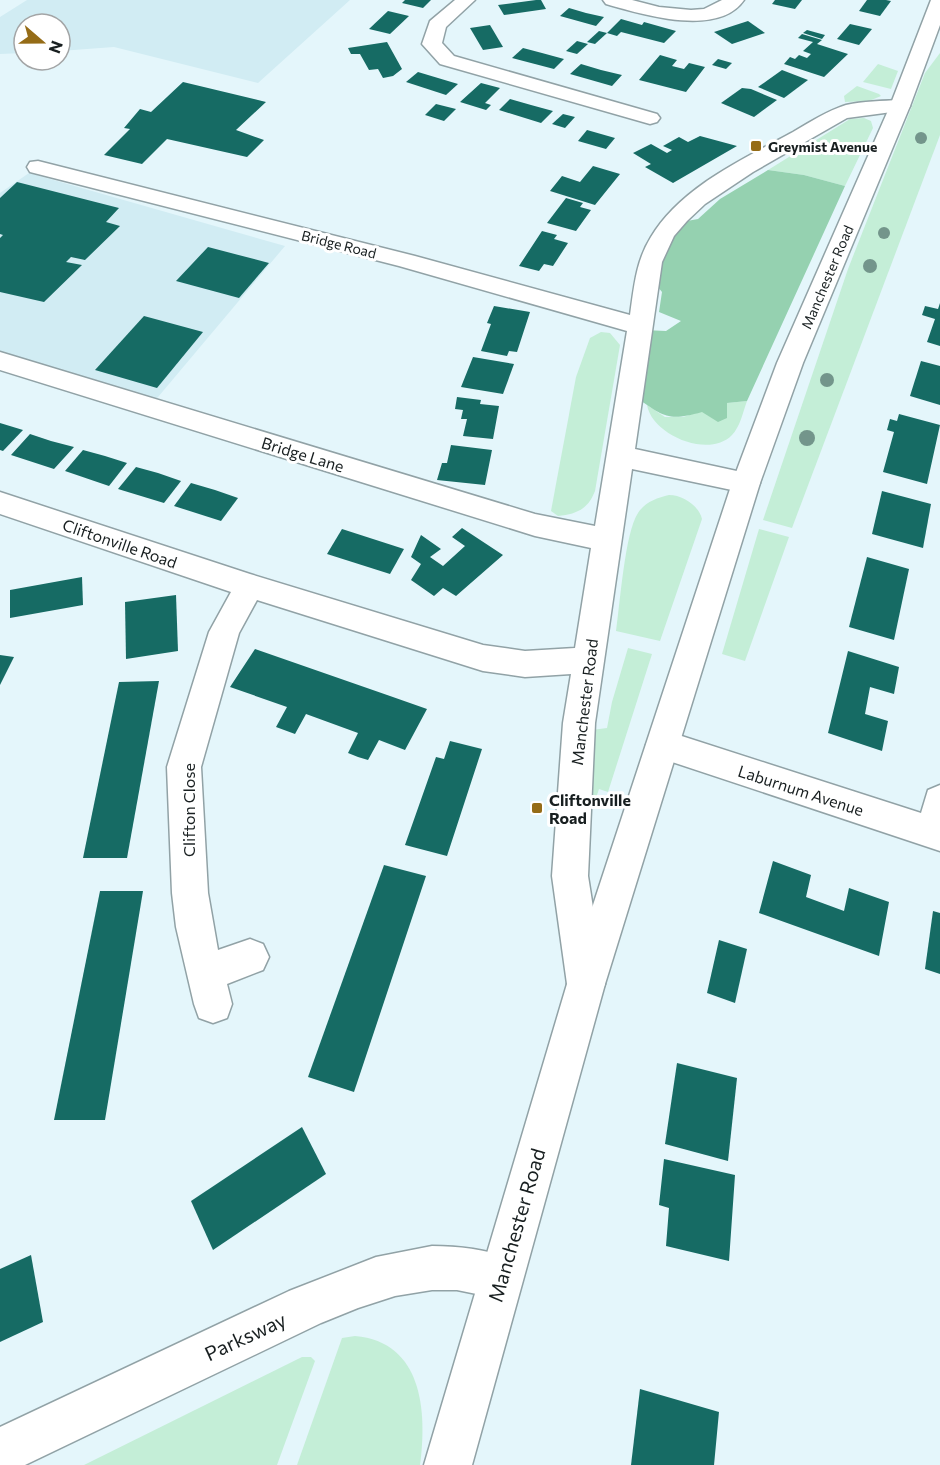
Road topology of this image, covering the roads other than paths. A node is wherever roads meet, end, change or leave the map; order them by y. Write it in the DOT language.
graph roads {
  1 [pos="466,0"];
  2 [pos="612,0"];
  3 [pos="735,0"];
  4 [pos="940,0"];
  5 [pos="900,106"];
  6 [pos="650,118"];
  7 [pos="38,167"];
  8 [pos="640,326"];
  9 [pos="0,361"];
  10 [pos="619,456"];
  11 [pos="746,483"];
  12 [pos="6,514"];
  13 [pos="608,540"];
  14 [pos="249,586"];
  15 [pos="588,660"];
  16 [pos="663,745"];
  17 [pos="938,823"];
  18 [pos="250,957"];
  19 [pos="586,984"];
  20 [pos="501,1277"];
  21 [pos="0,1452"];
  22 [pos="448,1465"];
  1 -- 6 [label="street"];
  2 -- 3 [label="street"];
  4 -- 5 [label="street, Manchester Road"];
  5 -- 8 [label="street, Manchester Road"];
  5 -- 11 [label="street, Manchester Road"];
  7 -- 8 [label="street, Bridge Road"];
  8 -- 10 [label="street, Manchester Road"];
  9 -- 13 [label="street, Bridge Lane"];
  10 -- 11 [label="street"];
  10 -- 13 [label="street, Manchester Road"];
  11 -- 16 [label="street, Manchester Road"];
  12 -- 14 [label="street, Cliftonville Road"];
  13 -- 15 [label="street, Manchester Road"];
  14 -- 15 [label="street, Cliftonville Road"];
  14 -- 18 [label="street, Clifton Close"];
  15 -- 19 [label="street, Manchester Road"];
  16 -- 17 [label="street, Laburnum Avenue"];
  16 -- 19 [label="street, Manchester Road"];
  19 -- 20 [label="street, Manchester Road"];
  20 -- 21 [label="street, Parksway"];
  20 -- 22 [label="street, Manchester Road"];
}
